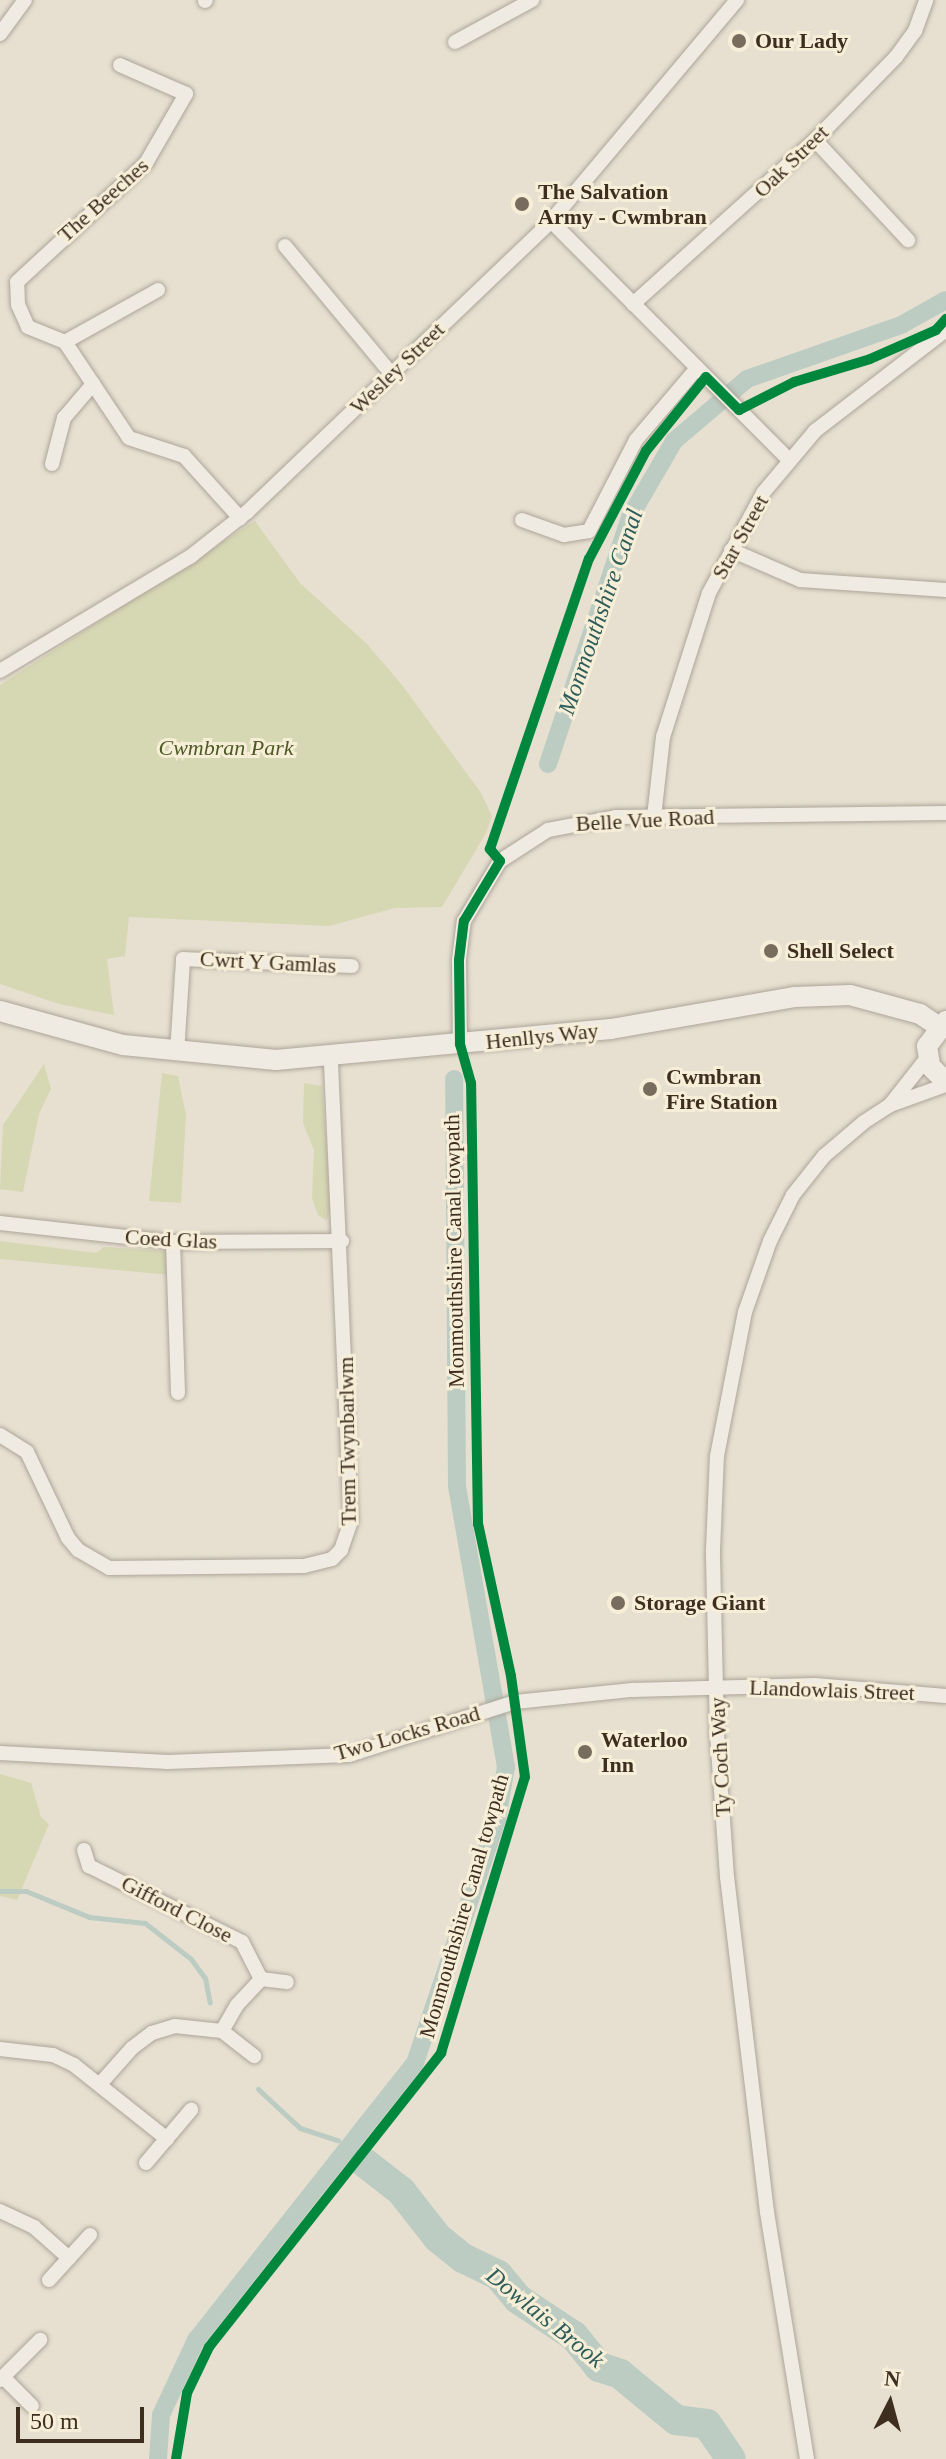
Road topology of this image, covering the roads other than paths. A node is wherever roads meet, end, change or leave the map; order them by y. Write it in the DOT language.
graph roads {
  1 [pos="25,0"];
  2 [pos="532,0"];
  3 [pos="737,0"];
  4 [pos="926,0"];
  5 [pos="3,33"];
  6 [pos="455,42"];
  7 [pos="120,65"];
  8 [pos="815,140"];
  9 [pos="551,221"];
  10 [pos="908,240"];
  11 [pos="285,246"];
  12 [pos="158,290"];
  13 [pos="633,304"];
  14 [pos="946,330"];
  15 [pos="65,342"];
  16 [pos="697,368"];
  17 [pos="391,373"];
  18 [pos="93,384"];
  19 [pos="789,460"];
  20 [pos="52,464"];
  21 [pos="240,518"];
  22 [pos="522,520"];
  23 [pos="731,550"];
  24 [pos="946,590"];
  25 [pos="0,671"];
  26 [pos="946,813"];
  27 [pos="654,817"];
  28 [pos="352,966"];
  29 [pos="0,1011"];
  30 [pos="942,1023"];
  31 [pos="460,1044"];
  32 [pos="177,1053"];
  33 [pos="331,1058"];
  34 [pos="927,1058"];
  35 [pos="946,1083"];
  36 [pos="890,1105"];
  37 [pos="0,1223"];
  38 [pos="342,1241"];
  39 [pos="173,1242"];
  40 [pos="178,1393"];
  41 [pos="0,1435"];
  42 [pos="717,1687"];
  43 [pos="946,1696"];
  44 [pos="0,1753"];
  45 [pos="84,1850"];
  46 [pos="261,1979"];
  47 [pos="287,1982"];
  48 [pos="222,2031"];
  49 [pos="0,2049"];
  50 [pos="254,2056"];
  51 [pos="100,2084"];
  52 [pos="191,2110"];
  53 [pos="167,2139"];
  54 [pos="146,2163"];
  55 [pos="0,2211"];
  56 [pos="90,2235"];
  57 [pos="69,2258"];
  58 [pos="49,2280"];
  59 [pos="40,2340"];
  60 [pos="2,2380"];
  61 [pos="32,2406"];
  62 [pos="807,2459"];
  1 -- 5 [label="street"];
  2 -- 6 [label="street"];
  3 -- 9 [label="street, Wesley Street"];
  4 -- 8 [label="street, Oak Street"];
  7 -- 15 [label="street, The Beeches"];
  8 -- 10 [label="street"];
  8 -- 13 [label="street, Oak Street"];
  9 -- 13 [label="street"];
  9 -- 17 [label="street, Wesley Street"];
  11 -- 17 [label="street"];
  12 -- 15 [label="street"];
  13 -- 16 [label="street"];
  14 -- 19 [label="street, Star Street"];
  15 -- 18 [label="street"];
  16 -- 19 [label="street"];
  16 -- 22 [label="street"];
  17 -- 21 [label="street, Wesley Street"];
  18 -- 20 [label="street"];
  18 -- 21 [label="street"];
  19 -- 23 [label="street, Star Street"];
  21 -- 25 [label="street, Wesley Street"];
  23 -- 24 [label="street"];
  23 -- 27 [label="street, Star Street"];
  26 -- 27 [label="street, Belle Vue Road"];
  27 -- 31 [label="street, Belle Vue Road"];
  28 -- 32 [label="street, Cwrt Y Gamlas"];
  29 -- 32 [label="street, Henllys Way"];
  30 -- 31 [label="street, Henllys Way"];
  30 -- 34 [label="street"];
  31 -- 33 [label="street, Henllys Way"];
  32 -- 33 [label="street, Henllys Way"];
  33 -- 38 [label="street, Trem Twynbarlwm"];
  34 -- 35 [label="street"];
  34 -- 36 [label="street, Ty Coch Way"];
  35 -- 36 [label="street, Ty Coch Way"];
  36 -- 42 [label="street, Ty Coch Way"];
  37 -- 39 [label="street, Coed Glas"];
  38 -- 39 [label="street, Coed Glas"];
  38 -- 41 [label="street, Trem Twynbarlwm"];
  39 -- 40 [label="street"];
  42 -- 43 [label="street, Llandowlais Street"];
  42 -- 44 [label="street, Two Locks Road"];
  42 -- 62 [label="street, Ty Coch Way"];
  45 -- 46 [label="street, Gifford Close"];
  46 -- 47 [label="street"];
  46 -- 48 [label="street"];
  48 -- 50 [label="street"];
  48 -- 51 [label="street"];
  49 -- 51 [label="street"];
  51 -- 53 [label="street"];
  52 -- 53 [label="street"];
  53 -- 54 [label="street"];
  55 -- 57 [label="street"];
  56 -- 57 [label="street"];
  57 -- 58 [label="street"];
  59 -- 60 [label="street"];
  60 -- 61 [label="street"];
}
